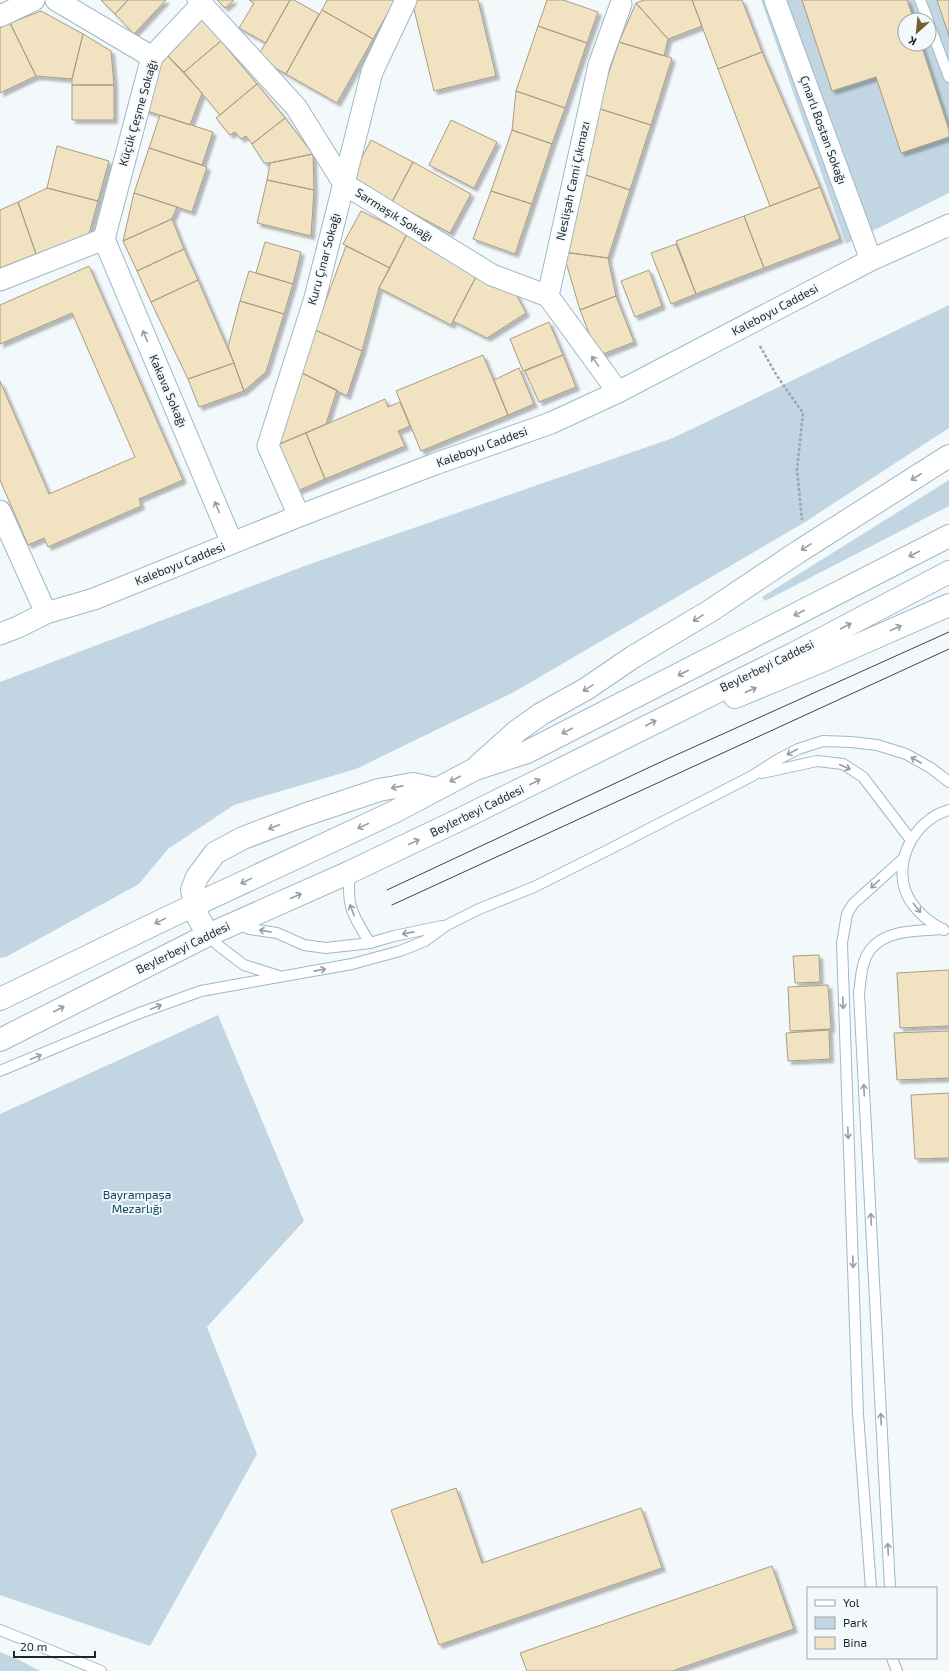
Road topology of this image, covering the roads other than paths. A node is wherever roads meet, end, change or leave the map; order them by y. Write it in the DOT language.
graph roads {
  1 [pos="34,0"];
  2 [pos="56,0"];
  3 [pos="406,0"];
  4 [pos="775,0"];
  5 [pos="920,0"];
  6 [pos="619,1"];
  7 [pos="200,2"];
  8 [pos="925,12"];
  9 [pos="0,16"];
  10 [pos="937,46"];
  11 [pos="152,56"];
  12 [pos="949,78"];
  13 [pos="344,184"];
  14 [pos="949,226"];
  15 [pos="104,239"];
  16 [pos="871,260"];
  17 [pos="0,280"];
  18 [pos="548,296"];
  19 [pos="618,392"];
  20 [pos="949,456"];
  21 [pos="0,511"];
  22 [pos="299,516"];
  23 [pos="949,536"];
  24 [pos="232,543"];
  25 [pos="949,572"];
  26 [pos="949,605"];
  27 [pos="46,613"];
  28 [pos="0,634"];
  29 [pos="673,712"];
  30 [pos="475,769"];
  31 [pos="752,776"];
  32 [pos="949,782"];
  33 [pos="435,789"];
  34 [pos="949,810"];
  35 [pos="911,840"];
  36 [pos="904,858"];
  37 [pos="350,872"];
  38 [pos="196,904"];
  39 [pos="234,923"];
  40 [pos="447,925"];
  41 [pos="946,930"];
  42 [pos="208,935"];
  43 [pos="370,943"];
  44 [pos="281,976"];
  45 [pos="0,999"];
  46 [pos="0,1040"];
  47 [pos="0,1071"];
  48 [pos="871,1587"];
  49 [pos="890,1587"];
  50 [pos="0,1630"];
  51 [pos="892,1659"];
  52 [pos="101,1671"];
  53 [pos="897,1671"];
  1 -- 9 [label="street"];
  2 -- 11 [label="street"];
  3 -- 13 [label="street, Kuru Çınar Sokağı"];
  4 -- 16 [label="street, Çınarlı Bostan Sokağı"];
  5 -- 8 [label="lane"];
  6 -- 18 [label="street, Neslişah Cami Çıkmazı"];
  7 -- 11 [label="street, Küçük Çeşme Sokağı"];
  7 -- 13 [label="street, Sarmaşık Sokağı"];
  10 -- 12 [label="lane"];
  11 -- 15 [label="street, Küçük Çeşme Sokağı"];
  13 -- 18 [label="street, Sarmaşık Sokağı"];
  13 -- 22 [label="street, Kuru Çınar Sokağı"];
  14 -- 16 [label="street, Kaleboyu Caddesi"];
  15 -- 17 [label="street"];
  24 -- 15 [label="street, Kakava Sokağı, one-way"];
  16 -- 19 [label="street, Kaleboyu Caddesi"];
  19 -- 18 [label="street, one-way"];
  19 -- 22 [label="street, Kaleboyu Caddesi"];
  20 -- 30 [label="main road, one-way"];
  21 -- 27 [label="street"];
  22 -- 24 [label="street, Kaleboyu Caddesi"];
  23 -- 30 [label="main road, one-way"];
  24 -- 27 [label="street, Kaleboyu Caddesi"];
  29 -- 25 [label="main road, Beylerbeyi Caddesi, one-way"];
  29 -- 26 [label="main road, one-way"];
  27 -- 28 [label="street, Kaleboyu Caddesi"];
  37 -- 29 [label="main road, Beylerbeyi Caddesi, one-way"];
  30 -- 33 [label="main road, one-way"];
  32 -- 31 [label="lane, one-way"];
  31 -- 35 [label="lane, one-way"];
  31 -- 40 [label="lane"];
  33 -- 38 [label="main road, one-way"];
  33 -- 38 [label="main road, one-way"];
  34 -- 35 [label="lane"];
  35 -- 36 [label="lane"];
  36 -- 41 [label="lane, one-way"];
  36 -- 48 [label="lane, one-way"];
  39 -- 37 [label="main road, Beylerbeyi Caddesi, one-way"];
  43 -- 37 [label="lane, one-way"];
  38 -- 39 [label="main road"];
  38 -- 42 [label="main road"];
  38 -- 45 [label="main road, one-way"];
  39 -- 42 [label="main road, Beylerbeyi Caddesi"];
  43 -- 39 [label="lane, one-way"];
  40 -- 43 [label="lane, one-way"];
  44 -- 40 [label="lane, one-way"];
  49 -- 41 [label="lane, one-way"];
  42 -- 44 [label="lane"];
  46 -- 42 [label="main road, Beylerbeyi Caddesi, one-way"];
  47 -- 44 [label="lane, one-way"];
  50 -- 52 [label="lane"];
  51 -- 53 [label="lane"];
}
